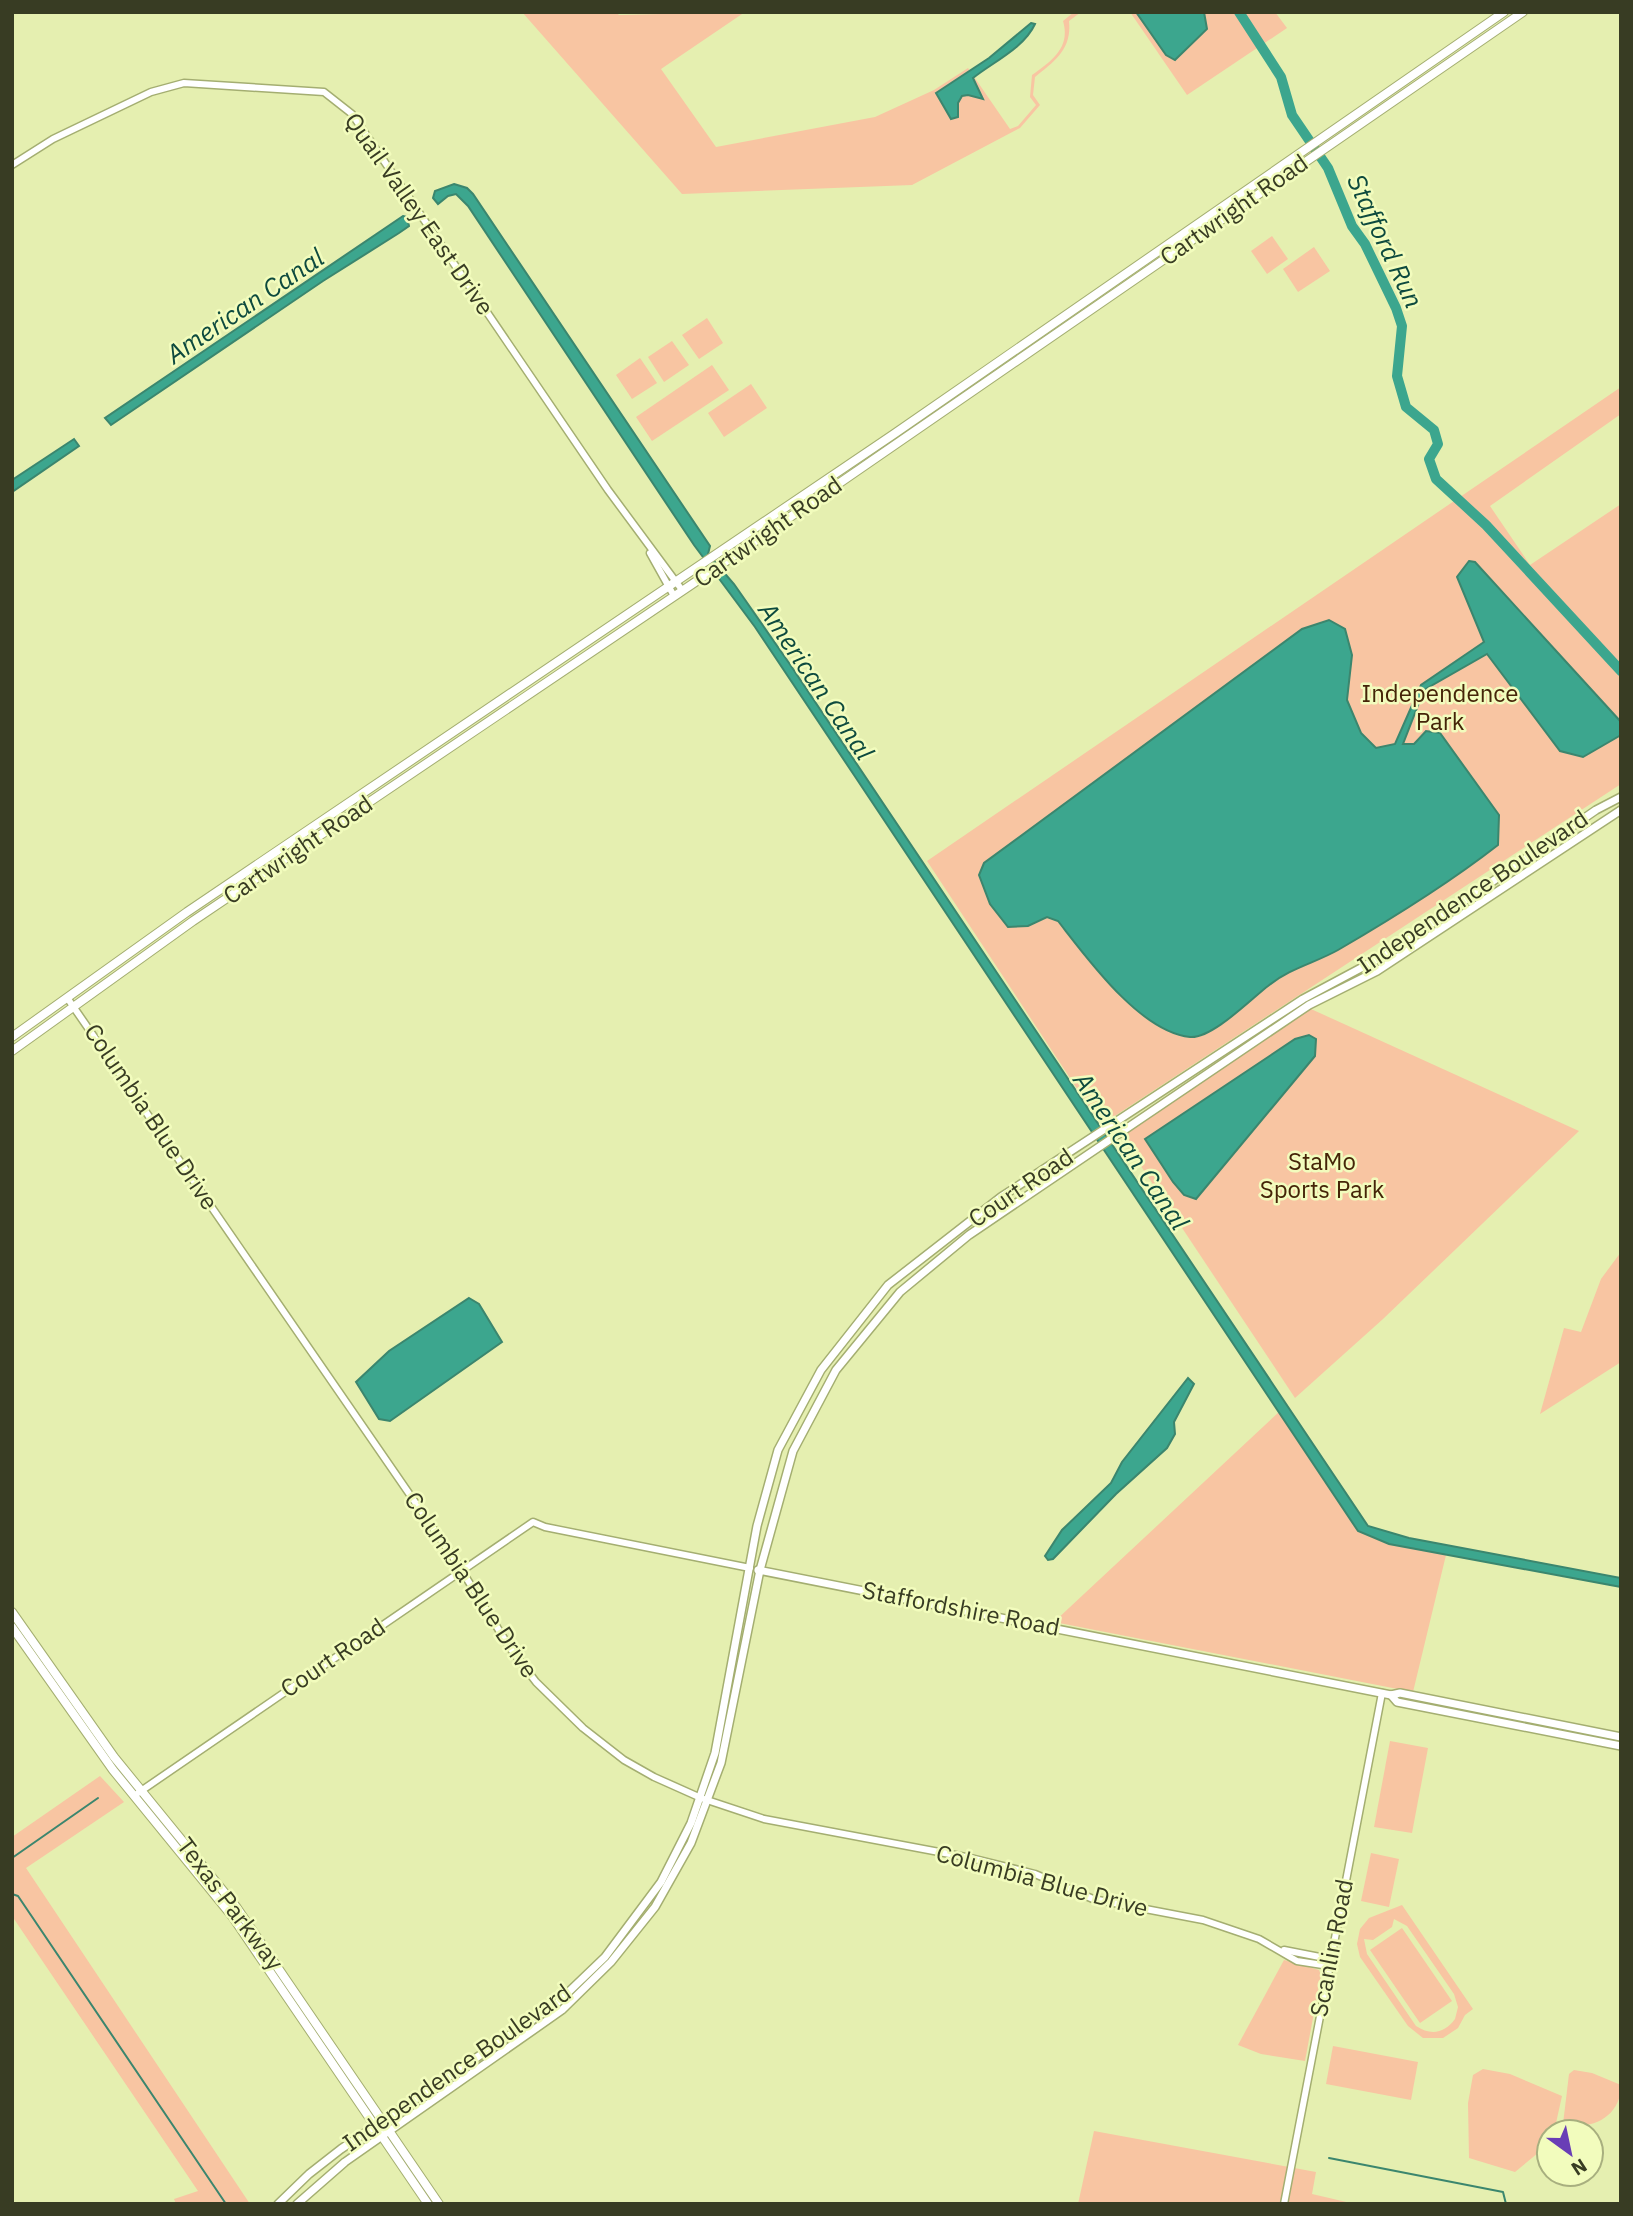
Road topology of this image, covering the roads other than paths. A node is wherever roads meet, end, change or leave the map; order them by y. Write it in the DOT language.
graph roads {
  1 [pos="1504,12"];
  2 [pos="1523,12"];
  3 [pos="1336,135"];
  4 [pos="1293,164"];
  5 [pos="12,165"];
  6 [pos="648,548"];
  7 [pos="676,581"];
  8 [pos="668,587"];
  9 [pos="682,590"];
  10 [pos="674,596"];
  11 [pos="598,634"];
  12 [pos="603,643"];
  13 [pos="1621,797"];
  14 [pos="1621,810"];
  15 [pos="321,820"];
  16 [pos="328,829"];
  17 [pos="1555,839"];
  18 [pos="1561,848"];
  19 [pos="1324,987"];
  20 [pos="1329,995"];
  21 [pos="68,999"];
  22 [pos="76,1007"];
  23 [pos="12,1037"];
  24 [pos="12,1051"];
  25 [pos="1168,1095"];
  26 [pos="1124,1124"];
  27 [pos="847,1334"];
  28 [pos="858,1341"];
  29 [pos="778,1450"];
  30 [pos="790,1459"];
  31 [pos="533,1522"];
  32 [pos="750,1568"];
  33 [pos="760,1570"];
  34 [pos="461,1571"];
  35 [pos="12,1612"];
  36 [pos="12,1627"];
  37 [pos="1382,1693"];
  38 [pos="1391,1695"];
  39 [pos="729,1705"];
  40 [pos="1621,1737"];
  41 [pos="1621,1746"];
  42 [pos="137,1793"];
  43 [pos="705,1799"];
  44 [pos="608,1959"];
  45 [pos="1330,1963"];
  46 [pos="291,2001"];
  47 [pos="307,2010"];
  48 [pos="452,2076"];
  49 [pos="460,2081"];
  50 [pos="379,2123"];
  51 [pos="386,2134"];
  52 [pos="278,2204"];
  53 [pos="297,2204"];
  54 [pos="428,2204"];
  55 [pos="439,2204"];
  56 [pos="1284,2204"];
  1 -- 3 [label="main road, Cartwright Road"];
  2 -- 3 [label="main road, Cartwright Road"];
  3 -- 4 [label="main road, Cartwright Road"];
  4 -- 7 [label="main road, Cartwright Road"];
  4 -- 9 [label="main road, Cartwright Road"];
  5 -- 6 [label="street, Quail Valley East Drive"];
  6 -- 7 [label="street, Quail Valley East Drive"];
  6 -- 8 [label="street, Quail Valley East Drive"];
  7 -- 8 [label="main road, Cartwright Road"];
  7 -- 9 [label="street, Quail Valley East Drive"];
  8 -- 10 [label="street, Quail Valley East Drive"];
  8 -- 11 [label="main road, Cartwright Road"];
  9 -- 10 [label="main road, Cartwright Road"];
  10 -- 12 [label="main road, Cartwright Road"];
  11 -- 12 [label="main road"];
  11 -- 15 [label="main road, Cartwright Road"];
  12 -- 16 [label="main road, Cartwright Road"];
  13 -- 17 [label="main road, Independence Boulevard"];
  14 -- 18 [label="main road, Independence Boulevard"];
  15 -- 16 [label="main road"];
  15 -- 21 [label="main road, Cartwright Road"];
  16 -- 22 [label="main road, Cartwright Road"];
  17 -- 18 [label="main road"];
  17 -- 19 [label="main road, Independence Boulevard"];
  18 -- 20 [label="main road, Independence Boulevard"];
  19 -- 25 [label="main road, Court Road"];
  20 -- 25 [label="main road, Court Road"];
  21 -- 22 [label="street, Columbia Blue Drive"];
  21 -- 23 [label="main road, Cartwright Road"];
  22 -- 24 [label="main road, Cartwright Road"];
  22 -- 34 [label="street, Columbia Blue Drive"];
  25 -- 26 [label="main road, Court Road"];
  26 -- 27 [label="main road, Court Road"];
  26 -- 28 [label="main road, Court Road"];
  27 -- 28 [label="main road"];
  27 -- 29 [label="main road, Court Road"];
  28 -- 30 [label="main road, Court Road"];
  29 -- 32 [label="main road, Independence Boulevard"];
  30 -- 33 [label="main road, Independence Boulevard"];
  31 -- 32 [label="street, Staffordshire Road"];
  31 -- 34 [label="street, Court Road"];
  32 -- 33 [label="main road, Staffordshire Road"];
  32 -- 39 [label="main road, Independence Boulevard"];
  33 -- 37 [label="main road, Staffordshire Road"];
  33 -- 39 [label="main road, Independence Boulevard"];
  34 -- 42 [label="street, Court Road"];
  34 -- 43 [label="street, Columbia Blue Drive"];
  35 -- 42 [label="main road, Texas Parkway"];
  36 -- 42 [label="main road, Texas Parkway"];
  37 -- 38 [label="main road, Staffordshire Road"];
  37 -- 45 [label="street, Scanlin Road"];
  38 -- 40 [label="main road, Staffordshire Road"];
  38 -- 41 [label="main road, Staffordshire Road"];
  39 -- 43 [label="main road, Independence Boulevard"];
  42 -- 46 [label="main road, Texas Parkway"];
  42 -- 47 [label="main road, Texas Parkway"];
  43 -- 44 [label="main road, Independence Boulevard"];
  43 -- 45 [label="street, Columbia Blue Drive"];
  44 -- 48 [label="main road, Independence Boulevard"];
  44 -- 49 [label="main road, Independence Boulevard"];
  45 -- 56 [label="street, Scanlin Road"];
  46 -- 47 [label="main road"];
  46 -- 50 [label="main road, Texas Parkway"];
  47 -- 50 [label="main road, Texas Parkway"];
  48 -- 49 [label="main road"];
  48 -- 50 [label="main road, Independence Boulevard"];
  49 -- 51 [label="main road, Independence Boulevard"];
  50 -- 51 [label="main road, Texas Parkway"];
  50 -- 52 [label="main road, Independence Boulevard"];
  51 -- 53 [label="main road, Independence Boulevard"];
  51 -- 54 [label="main road, Texas Parkway"];
  51 -- 55 [label="main road, Texas Parkway"];
}
